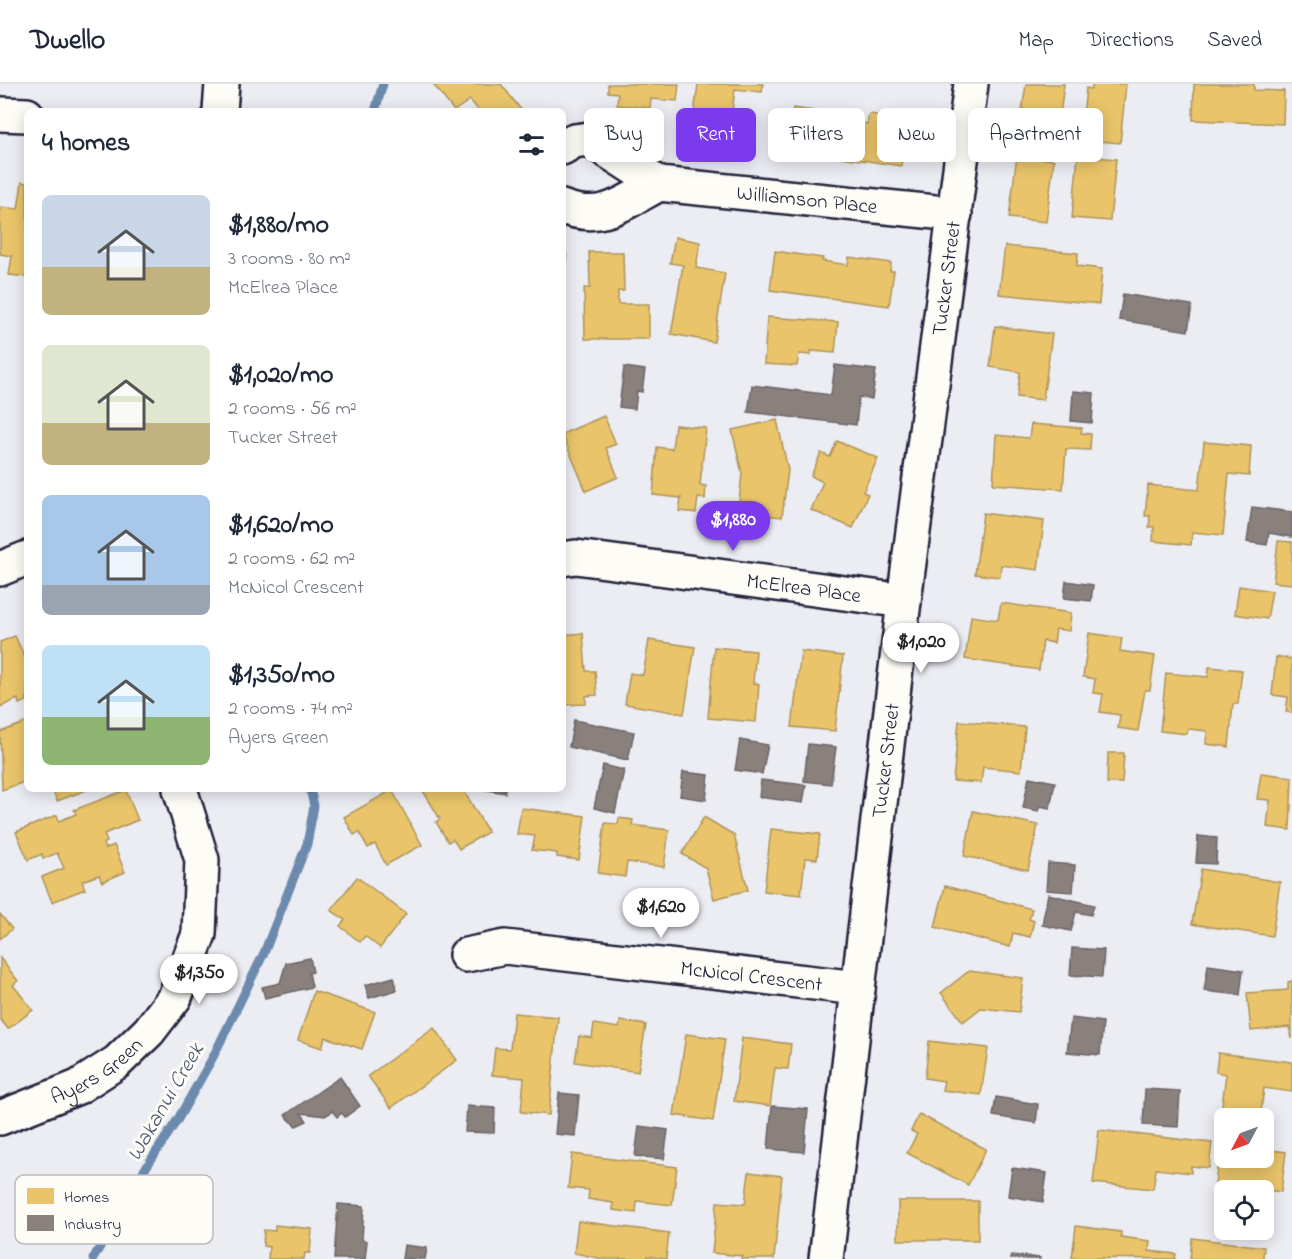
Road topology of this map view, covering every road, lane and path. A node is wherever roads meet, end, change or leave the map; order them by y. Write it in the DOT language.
graph roads {
  1 [pos="222,84"];
  2 [pos="971,84"];
  3 [pos="220,108"];
  4 [pos="0,114"];
  5 [pos="24,115"];
  6 [pos="566,146"];
  7 [pos="659,184"];
  8 [pos="566,209"];
  9 [pos="955,214"];
  10 [pos="24,559"];
  11 [pos="566,559"];
  12 [pos="0,569"];
  13 [pos="904,601"];
  14 [pos="181,792"];
  15 [pos="466,955"];
  16 [pos="858,988"];
  17 [pos="0,1118"];
  18 [pos="826,1259"];
  1 -- 3 [label="street"];
  2 -- 9 [label="street, Tucker Street"];
  4 -- 5 [label="street"];
  6 -- 7 [label="street, Williamson Place"];
  7 -- 8 [label="street"];
  7 -- 9 [label="street, Williamson Place"];
  9 -- 13 [label="street, Tucker Street"];
  10 -- 12 [label="street"];
  11 -- 13 [label="street, McElrea Place"];
  13 -- 16 [label="street, Tucker Street"];
  14 -- 17 [label="street, Ayers Green"];
  15 -- 16 [label="street, McNicol Crescent"];
  16 -- 18 [label="street, Tucker Street"];
}
